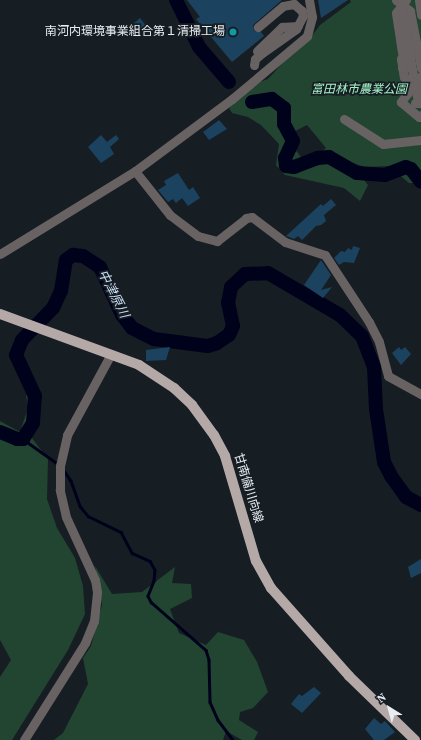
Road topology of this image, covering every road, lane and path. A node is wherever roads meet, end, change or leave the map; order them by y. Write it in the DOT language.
graph roads {
  1 [pos="309,0"];
  2 [pos="419,0"];
  3 [pos="421,15"];
  4 [pos="405,20"];
  5 [pos="258,27"];
  6 [pos="261,74"];
  7 [pos="415,81"];
  8 [pos="421,115"];
  9 [pos="344,119"];
  10 [pos="421,140"];
  11 [pos="135,171"];
  12 [pos="0,254"];
  13 [pos="0,314"];
  14 [pos="110,354"];
  15 [pos="421,394"];
  16 [pos="24,740"];
  17 [pos="415,740"];
  1 -- 6 [label="street"];
  2 -- 3 [label="street"];
  4 -- 7 [label="street"];
  4 -- 7 [label="street"];
  5 -- 6 [label="street"];
  6 -- 11 [label="street"];
  7 -- 8 [label="street"];
  9 -- 10 [label="street"];
  11 -- 12 [label="street"];
  11 -- 15 [label="street"];
  13 -- 14 [label="main road, 甘南備川向線"];
  14 -- 16 [label="street"];
  14 -- 17 [label="main road, 甘南備川向線"];
}
